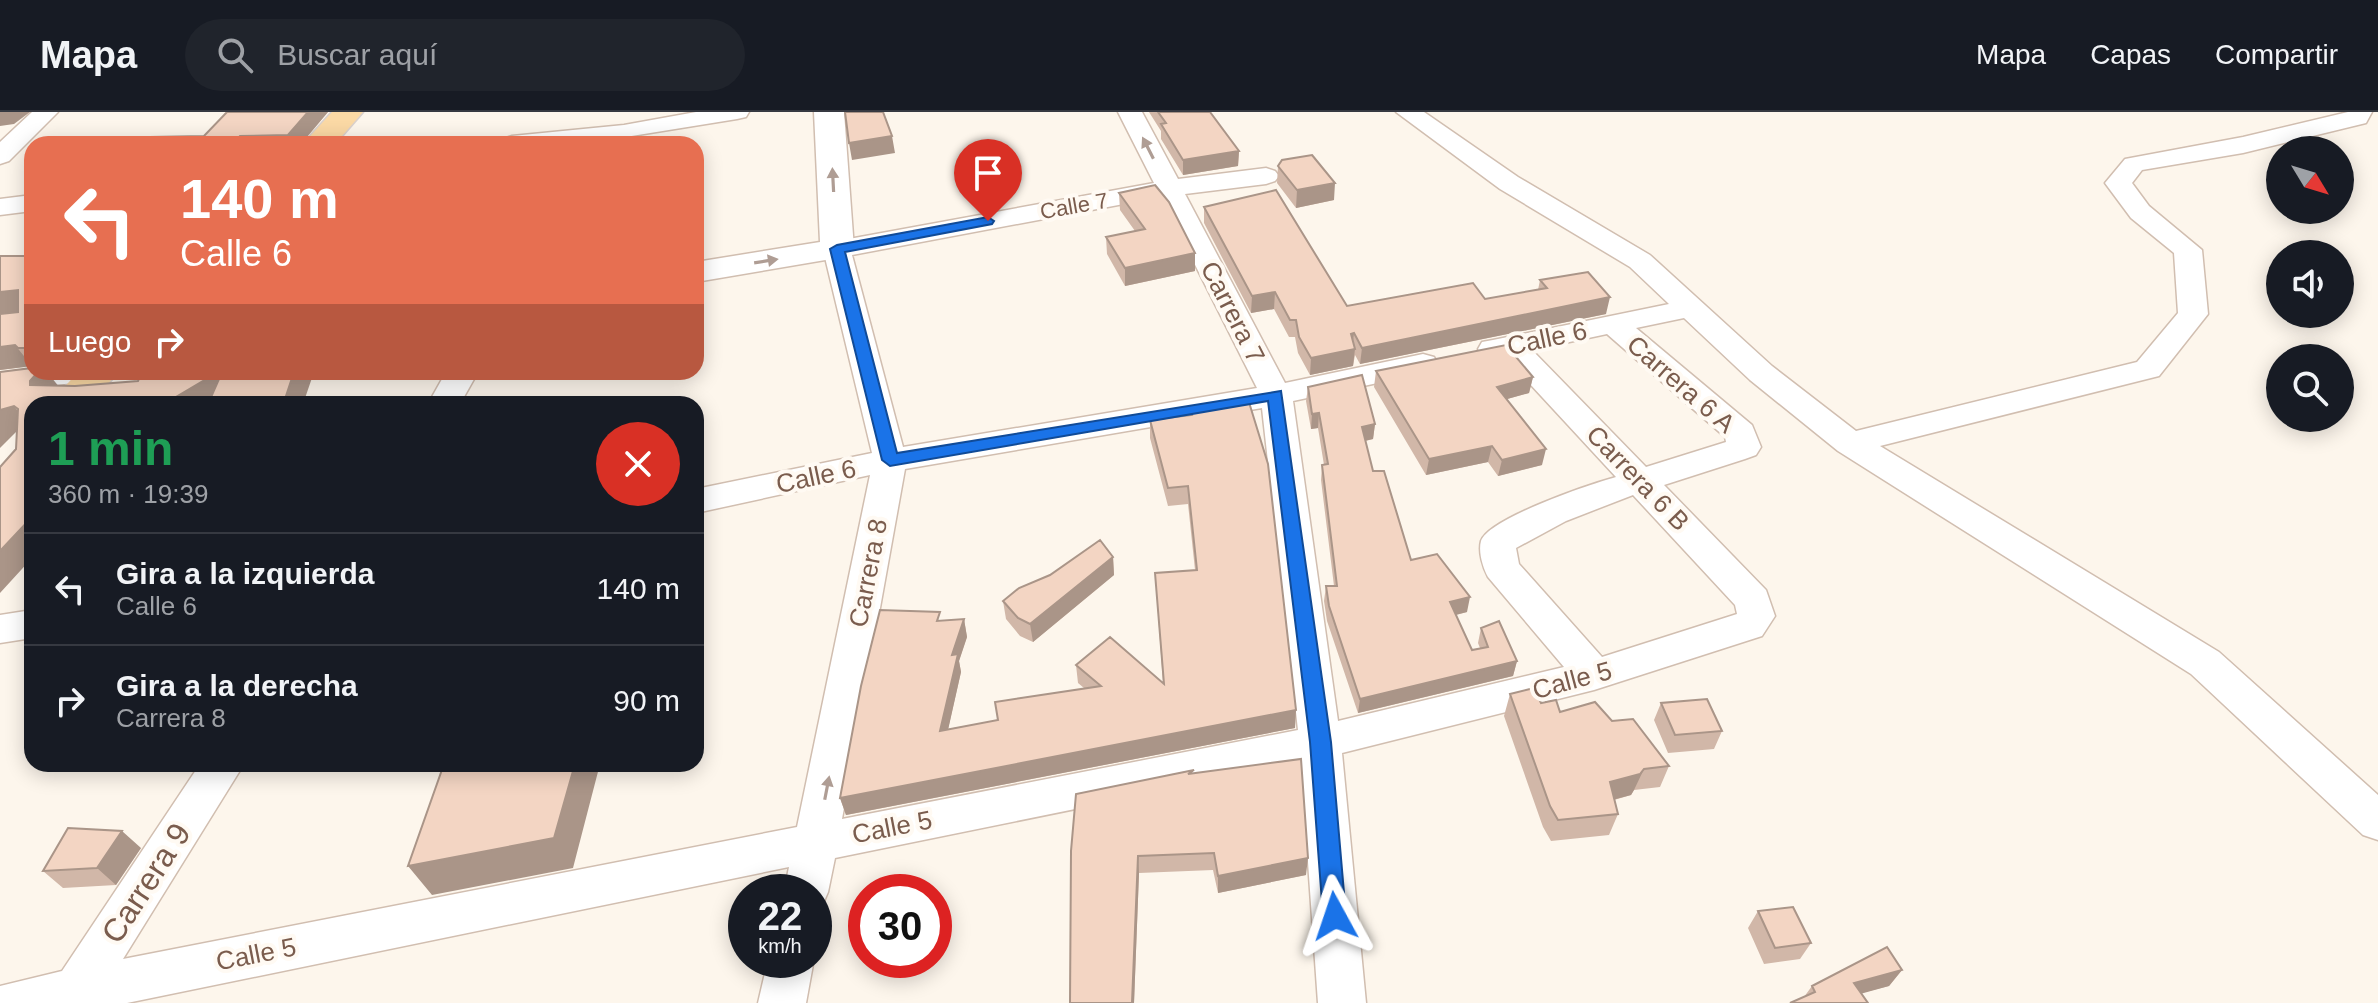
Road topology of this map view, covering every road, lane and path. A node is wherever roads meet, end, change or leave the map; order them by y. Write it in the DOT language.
graph roads {
  1 [pos="348,112"];
  2 [pos="737,112"];
  3 [pos="829,112"];
  4 [pos="1130,112"];
  5 [pos="1408,112"];
  6 [pos="2360,112"];
  7 [pos="39,119"];
  8 [pos="625,129"];
  9 [pos="0,130"];
  10 [pos="326,136"];
  11 [pos="572,136"];
  12 [pos="0,156"];
  13 [pos="1266,176"];
  14 [pos="1169,188"];
  15 [pos="24,204"];
  16 [pos="0,207"];
  17 [pos="837,249"];
  18 [pos="704,271"];
  19 [pos="1691,308"];
  20 [pos="1613,324"];
  21 [pos="1510,345"];
  22 [pos="24,380"];
  23 [pos="92,380"];
  24 [pos="0,383"];
  25 [pos="1276,395"];
  26 [pos="76,396"];
  27 [pos="1850,443"];
  28 [pos="890,460"];
  29 [pos="1641,480"];
  30 [pos="704,499"];
  31 [pos="1756,616"];
  32 [pos="24,625"];
  33 [pos="0,629"];
  34 [pos="1594,675"];
  35 [pos="1320,742"];
  36 [pos="218,772"];
  37 [pos="2378,822"];
  38 [pos="816,842"];
  39 [pos="810,874"];
  40 [pos="787,978"];
  41 [pos="73,996"];
  42 [pos="15,1003"];
  43 [pos="782,1003"];
  44 [pos="1342,1003"];
  1 -- 10 [label="main road"];
  2 -- 8 [label="street"];
  17 -- 3 [label="street, Carrera 8, one-way"];
  14 -- 4 [label="street, Carrera 7, one-way"];
  5 -- 19 [label="street"];
  6 -- 27 [label="street"];
  7 -- 9 [label="street"];
  7 -- 12 [label="street"];
  8 -- 11 [label="street"];
  13 -- 14 [label="street, Calle 7"];
  14 -- 17 [label="street, Calle 7"];
  14 -- 25 [label="street, Carrera 7"];
  15 -- 16 [label="street"];
  18 -- 17 [label="street, Calle 7, one-way"];
  17 -- 28 [label="street, Carrera 8"];
  19 -- 20 [label="street, Calle 6"];
  19 -- 27 [label="street"];
  20 -- 21 [label="street, Calle 6"];
  20 -- 29 [label="street, Carrera 6 A"];
  21 -- 25 [label="street, Calle 6"];
  21 -- 29 [label="street, Carrera 6 B"];
  22 -- 24 [label="street"];
  23 -- 26 [label="main road"];
  25 -- 28 [label="street, Calle 6"];
  25 -- 35 [label="street, Carrera 7"];
  27 -- 37 [label="street"];
  28 -- 30 [label="street, Calle 6"];
  38 -- 28 [label="street, Carrera 8, one-way"];
  29 -- 31 [label="street, Carrera 6 B"];
  29 -- 34 [label="street"];
  31 -- 34 [label="street, Calle 5"];
  32 -- 33 [label="street"];
  34 -- 35 [label="street, Calle 5"];
  35 -- 38 [label="street, Calle 5"];
  35 -- 44 [label="street, Carrera 7"];
  36 -- 41 [label="street, Carrera 9"];
  38 -- 39 [label="street, Carrera 8"];
  38 -- 41 [label="street, Calle 5"];
  40 -- 43 [label="street"];
  41 -- 42 [label="street, Calle 5"];
}
